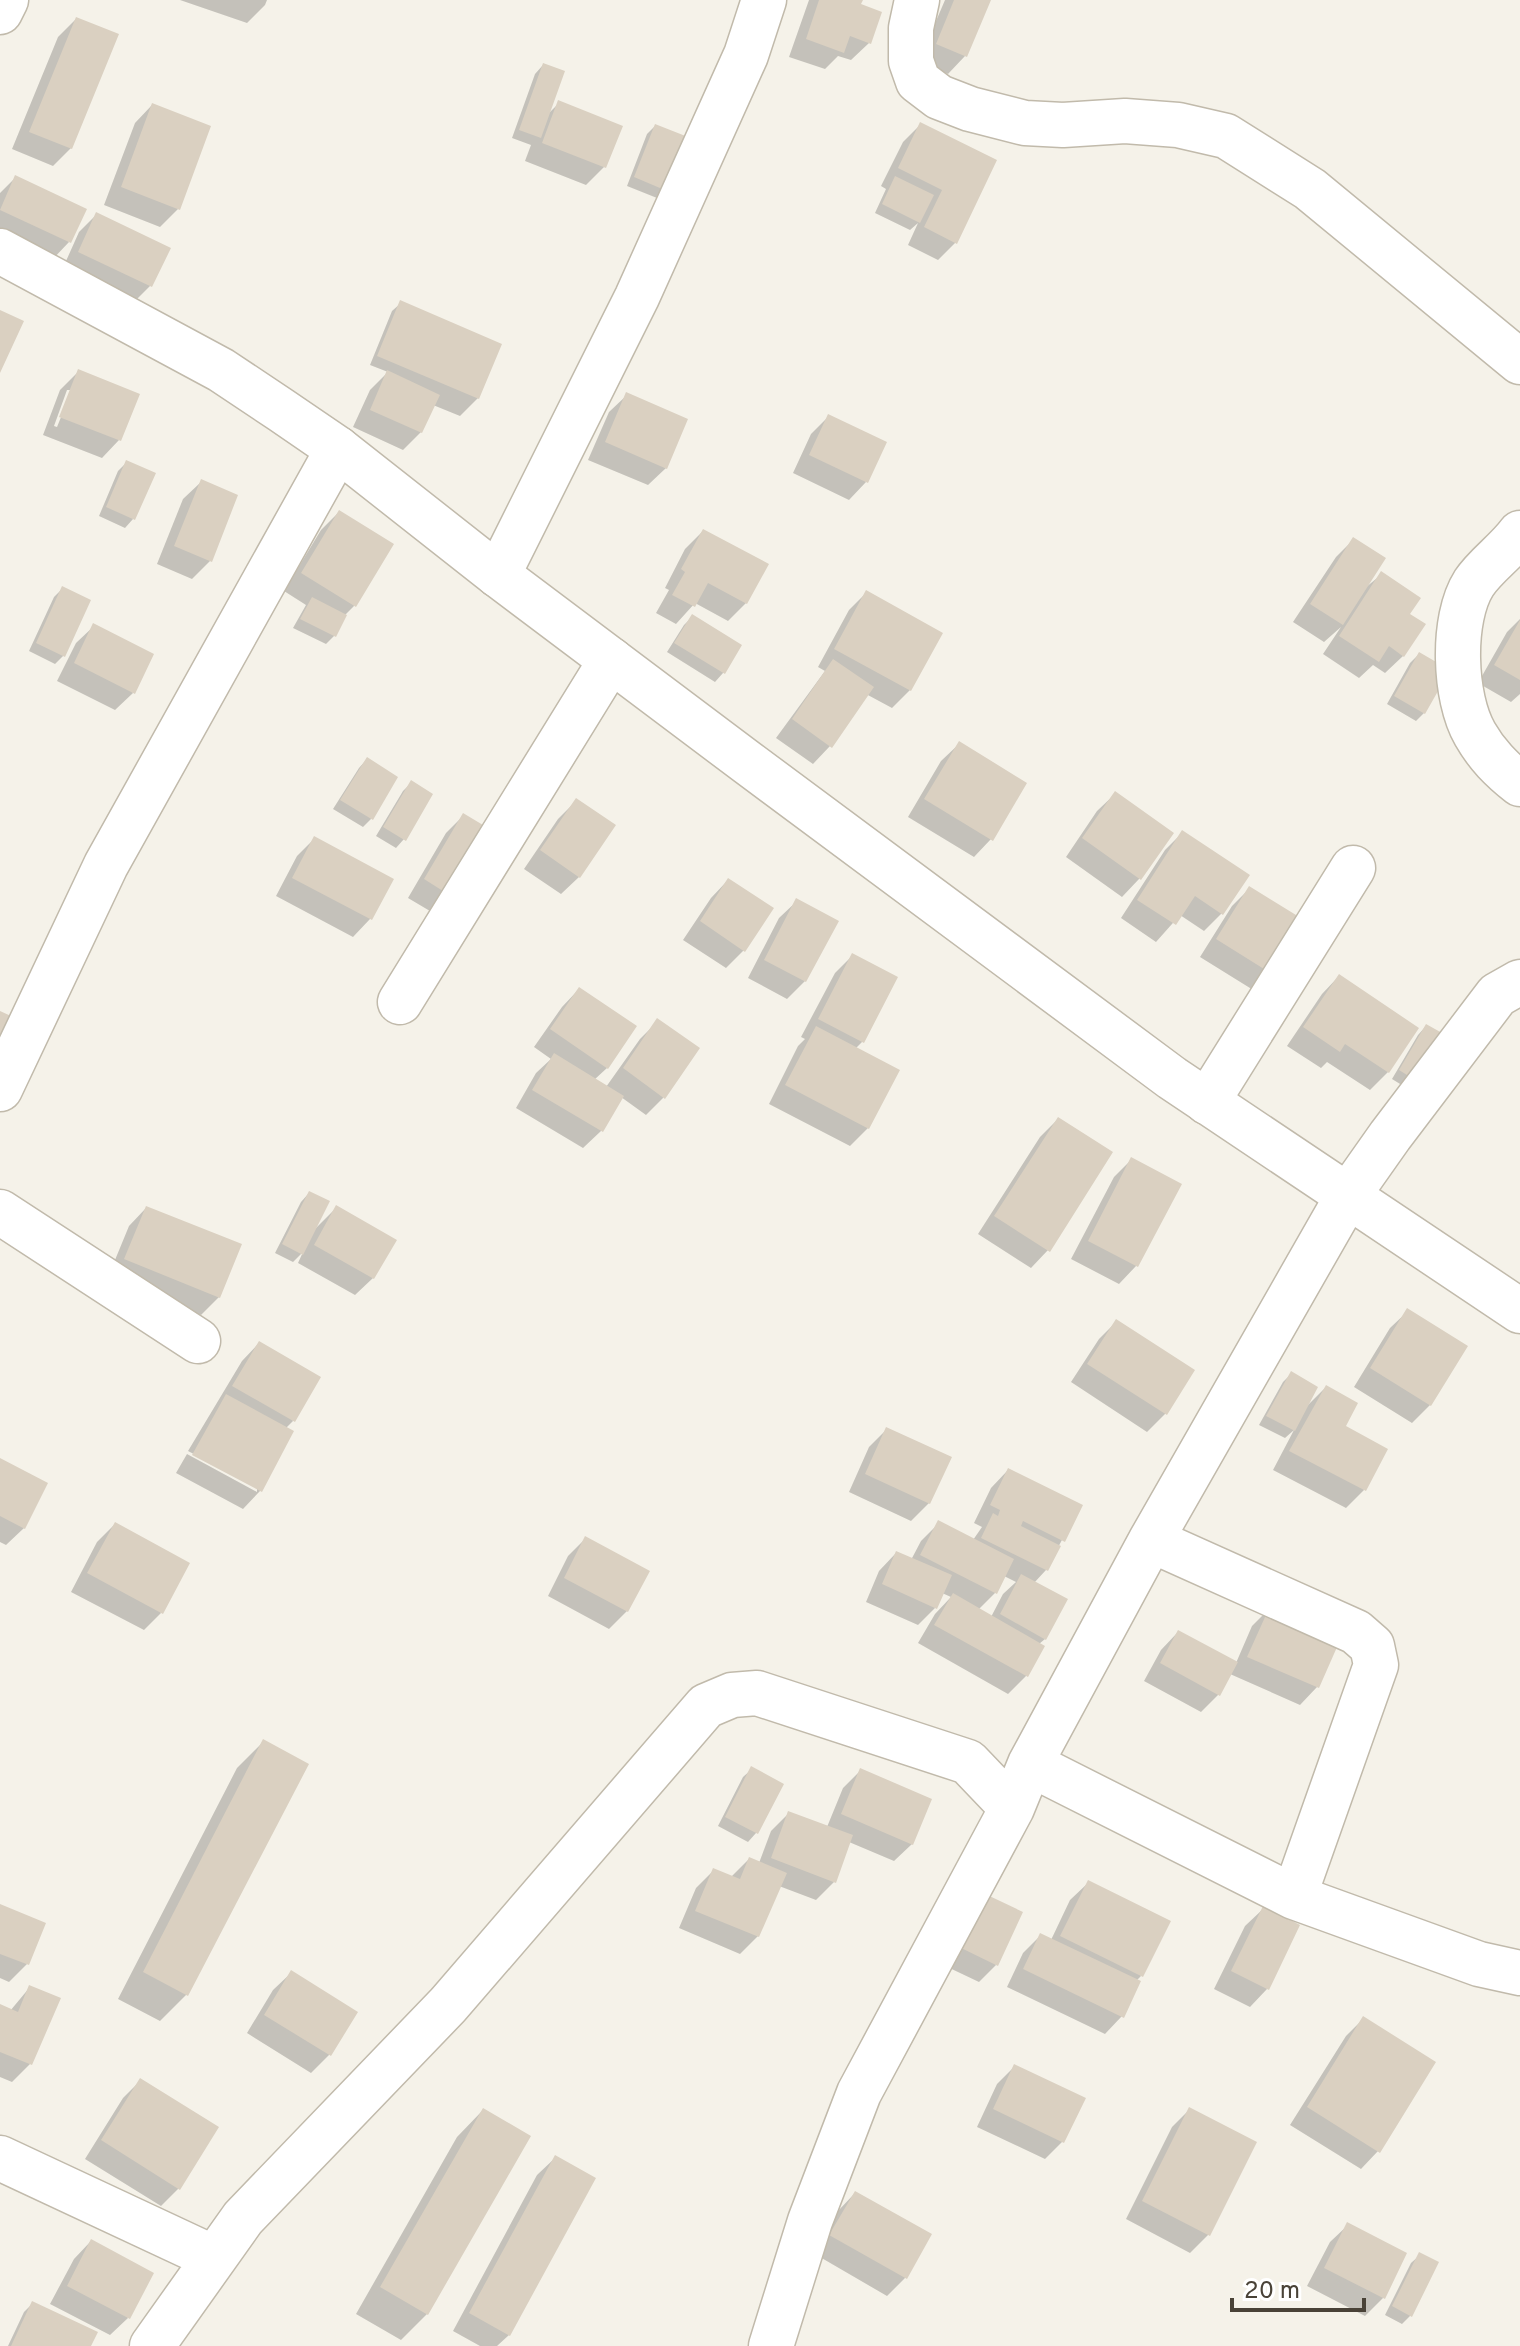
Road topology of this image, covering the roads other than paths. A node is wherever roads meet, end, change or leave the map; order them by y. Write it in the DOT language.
graph roads {
  1 [pos="6,0"];
  2 [pos="764,0"];
  3 [pos="917,0"];
  4 [pos="0,12"];
  5 [pos="0,251"];
  6 [pos="1520,362"];
  7 [pos="338,449"];
  8 [pos="1520,533"];
  9 [pos="498,575"];
  10 [pos="611,660"];
  11 [pos="1520,784"];
  12 [pos="1353,868"];
  13 [pos="1520,982"];
  14 [pos="400,1002"];
  15 [pos="0,1089"];
  16 [pos="1207,1102"];
  17 [pos="1347,1197"];
  18 [pos="0,1212"];
  19 [pos="1520,1311"];
  20 [pos="198,1341"];
  21 [pos="1151,1540"];
  22 [pos="1030,1764"];
  23 [pos="1012,1808"];
  24 [pos="1294,1897"];
  25 [pos="1520,1973"];
  26 [pos="0,2158"];
  27 [pos="214,2258"];
  28 [pos="152,2346"];
  29 [pos="771,2346"];
  1 -- 4 [label="street"];
  2 -- 9 [label="street"];
  3 -- 6 [label="street"];
  5 -- 7 [label="street"];
  7 -- 9 [label="street"];
  7 -- 15 [label="street"];
  8 -- 11 [label="street"];
  9 -- 10 [label="street"];
  10 -- 14 [label="street"];
  10 -- 16 [label="street"];
  12 -- 16 [label="street"];
  13 -- 17 [label="street"];
  16 -- 17 [label="street"];
  17 -- 19 [label="street"];
  17 -- 21 [label="street"];
  18 -- 20 [label="street"];
  21 -- 22 [label="street"];
  21 -- 24 [label="street"];
  22 -- 23 [label="street"];
  22 -- 24 [label="street"];
  23 -- 27 [label="street"];
  23 -- 29 [label="street"];
  24 -- 25 [label="street"];
  26 -- 27 [label="street"];
  27 -- 28 [label="street"];
}
